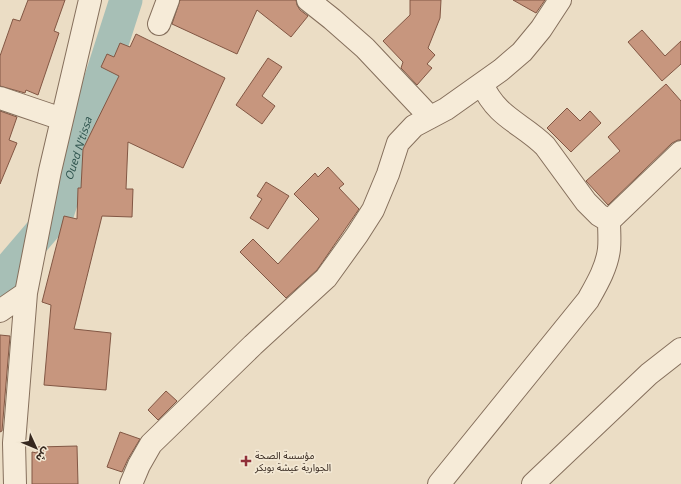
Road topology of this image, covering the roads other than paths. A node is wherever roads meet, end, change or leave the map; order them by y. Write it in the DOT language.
graph roads {
  1 [pos="90,0"];
  2 [pos="168,0"];
  3 [pos="308,0"];
  4 [pos="560,0"];
  5 [pos="159,24"];
  6 [pos="482,84"];
  7 [pos="0,98"];
  8 [pos="430,117"];
  9 [pos="62,119"];
  10 [pos="681,152"];
  11 [pos="609,220"];
  12 [pos="26,294"];
  13 [pos="0,311"];
  14 [pos="681,349"];
  15 [pos="15,484"];
  16 [pos="131,484"];
  17 [pos="439,484"];
  18 [pos="533,484"];
  1 -- 9 [label="street"];
  2 -- 5 [label="street"];
  3 -- 8 [label="street"];
  4 -- 6 [label="street"];
  6 -- 8 [label="street"];
  6 -- 11 [label="street"];
  7 -- 9 [label="street"];
  8 -- 16 [label="street"];
  9 -- 12 [label="street"];
  10 -- 11 [label="street"];
  11 -- 17 [label="street"];
  12 -- 13 [label="street"];
  12 -- 15 [label="street"];
  14 -- 18 [label="street"];
}
